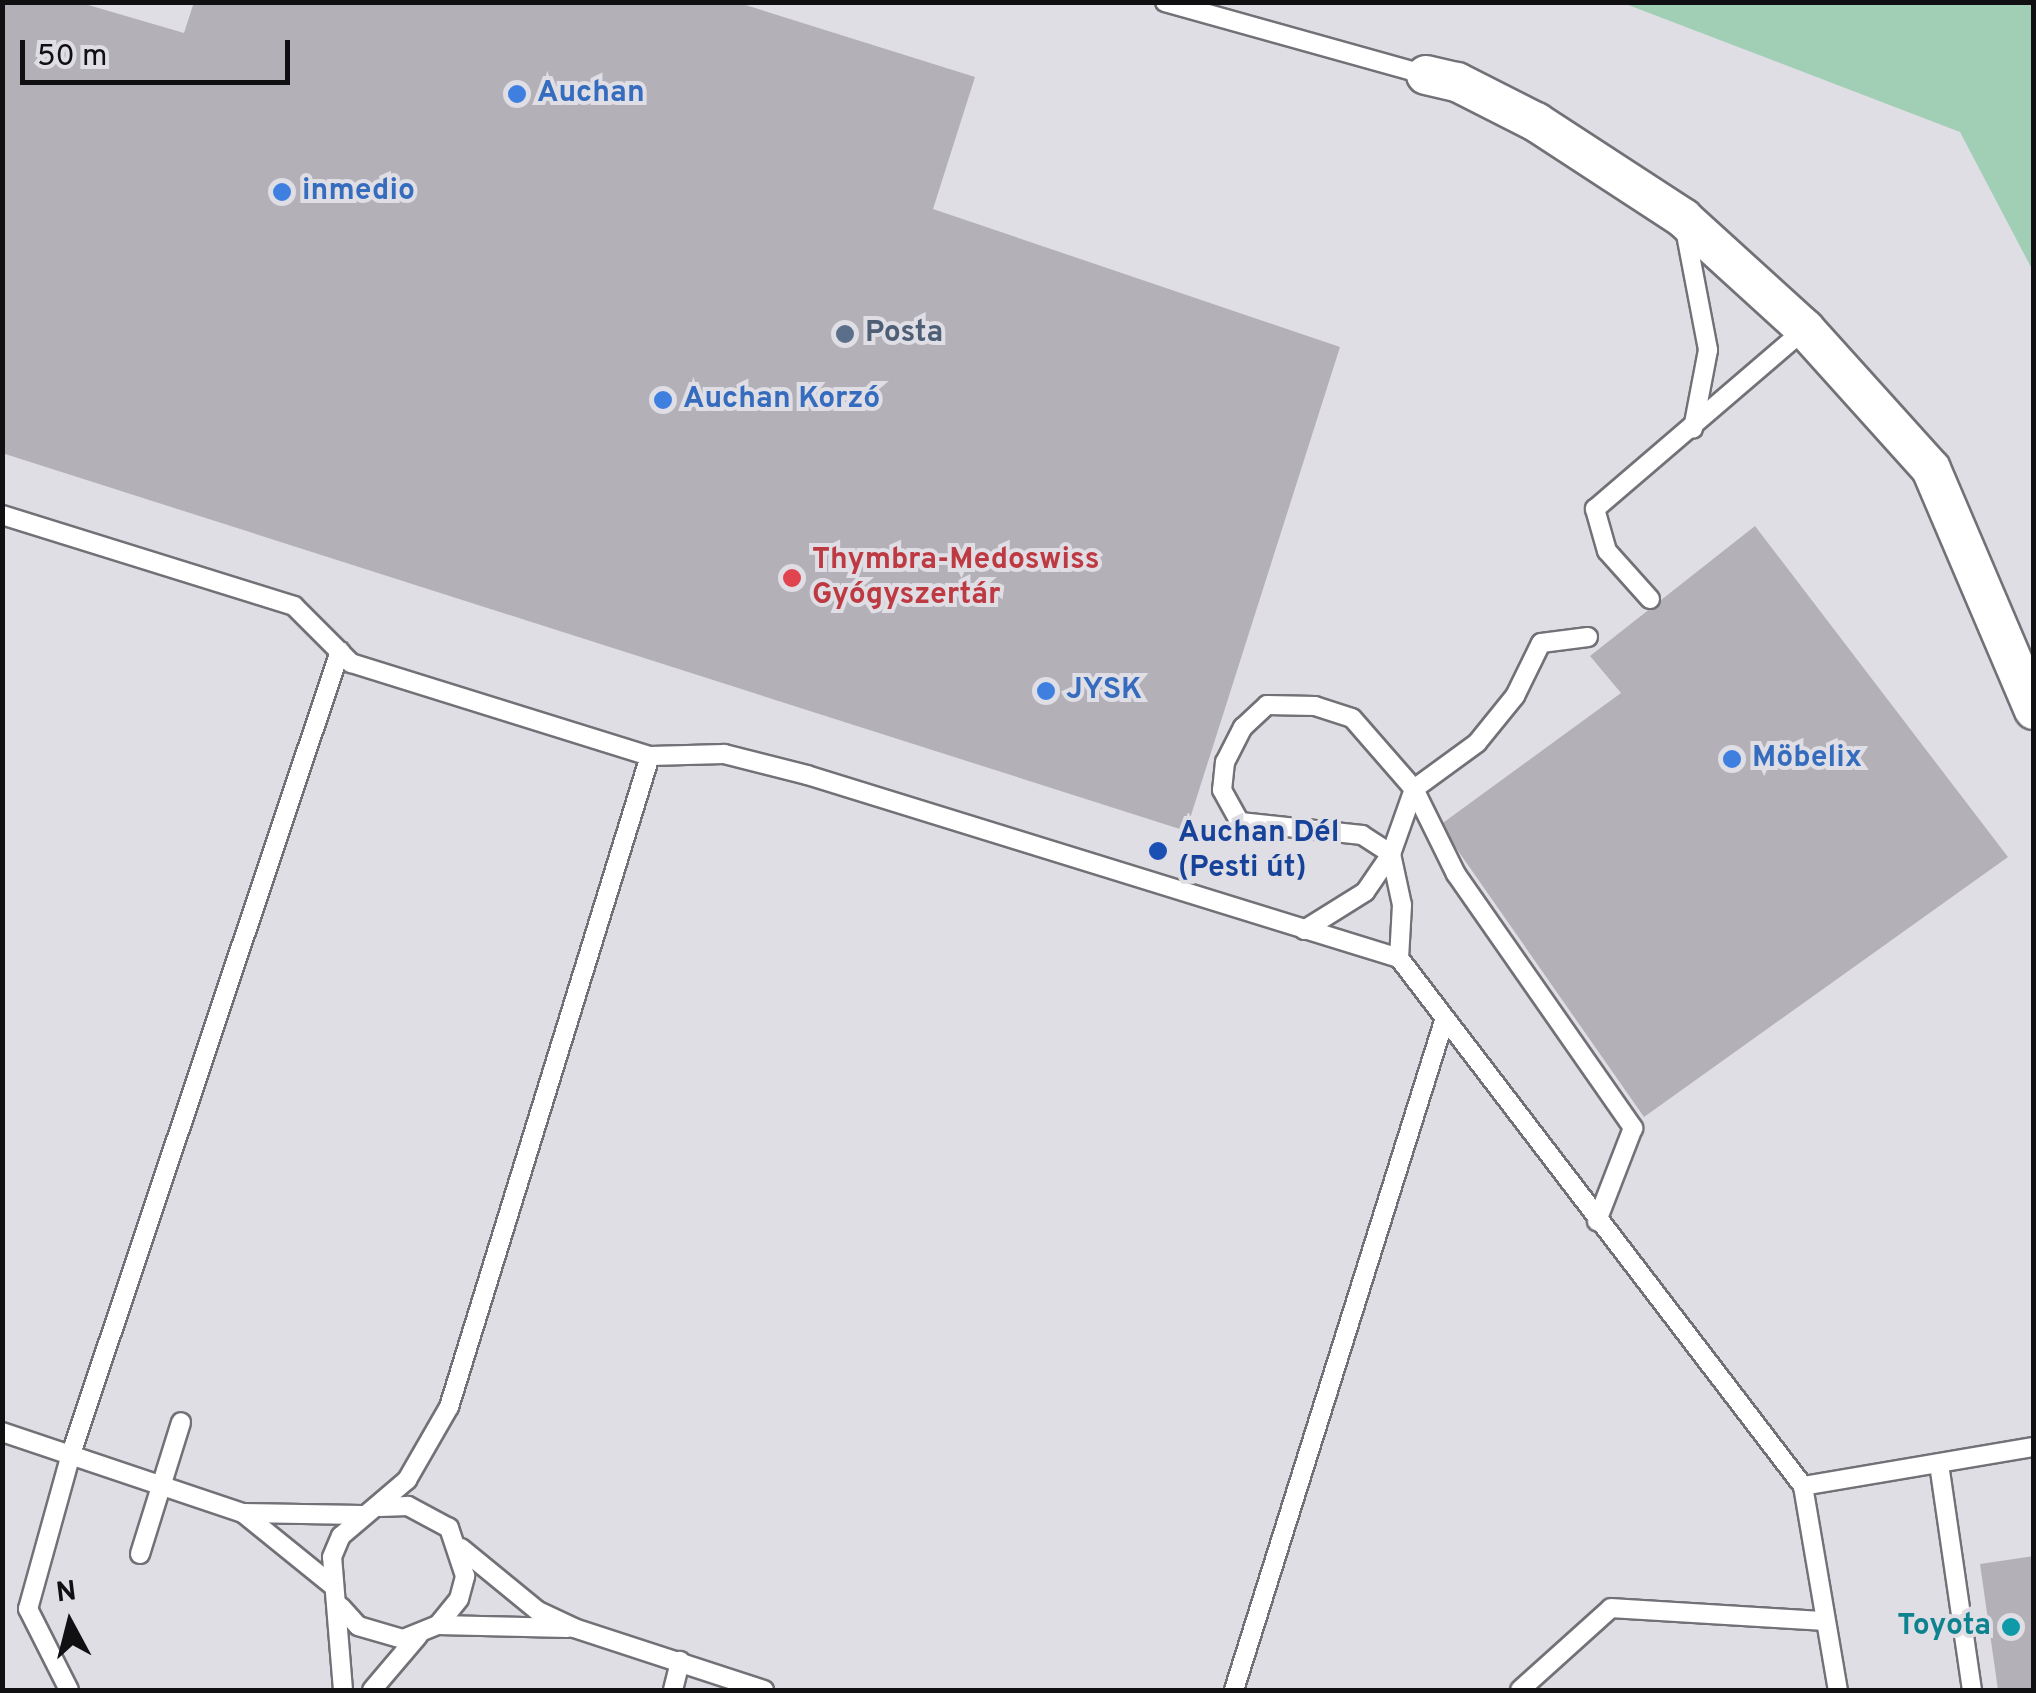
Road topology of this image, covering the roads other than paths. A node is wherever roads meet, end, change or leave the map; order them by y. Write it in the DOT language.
graph roads {
  1 [pos="1165,2"];
  2 [pos="1426,75"];
  3 [pos="1683,218"];
  4 [pos="1806,328"];
  5 [pos="1693,429"];
  6 [pos="2,515"];
  7 [pos="1650,600"];
  8 [pos="1588,637"];
  9 [pos="340,651"];
  10 [pos="2034,710"];
  11 [pos="650,756"];
  12 [pos="1414,789"];
  13 [pos="1391,854"];
  14 [pos="1304,930"];
  15 [pos="1398,958"];
  16 [pos="1444,1021"];
  17 [pos="1597,1221"];
  18 [pos="181,1422"];
  19 [pos="2,1432"];
  20 [pos="2034,1448"];
  21 [pos="71,1454"];
  22 [pos="1939,1464"];
  23 [pos="162,1486"];
  24 [pos="1803,1486"];
  25 [pos="380,1507"];
  26 [pos="243,1513"];
  27 [pos="362,1516"];
  28 [pos="461,1548"];
  29 [pos="140,1554"];
  30 [pos="332,1585"];
  31 [pos="341,1607"];
  32 [pos="1824,1621"];
  33 [pos="438,1626"];
  34 [pos="574,1628"];
  35 [pos="418,1636"];
  36 [pos="680,1660"];
  37 [pos="70,1690"];
  38 [pos="344,1690"];
  39 [pos="372,1690"];
  40 [pos="673,1690"];
  41 [pos="764,1690"];
  42 [pos="1234,1690"];
  43 [pos="1520,1690"];
  44 [pos="1838,1690"];
  45 [pos="1972,1690"];
  1 -- 2 [label="lane"];
  2 -- 3 [label="street"];
  3 -- 4 [label="street"];
  3 -- 5 [label="lane"];
  4 -- 5 [label="lane"];
  4 -- 10 [label="street"];
  5 -- 7 [label="lane"];
  6 -- 9 [label="lane"];
  8 -- 12 [label="lane"];
  9 -- 11 [label="lane"];
  9 -- 21 [label="lane"];
  11 -- 14 [label="lane"];
  11 -- 25 [label="lane"];
  12 -- 13 [label="lane"];
  12 -- 13 [label="lane"];
  12 -- 17 [label="lane"];
  13 -- 14 [label="lane"];
  13 -- 15 [label="lane"];
  14 -- 15 [label="lane"];
  15 -- 16 [label="lane"];
  16 -- 17 [label="lane"];
  16 -- 42 [label="lane"];
  17 -- 24 [label="lane"];
  18 -- 23 [label="lane"];
  19 -- 21 [label="lane"];
  20 -- 22 [label="lane"];
  21 -- 23 [label="lane"];
  21 -- 37 [label="lane"];
  22 -- 24 [label="lane"];
  22 -- 45 [label="lane"];
  23 -- 26 [label="lane"];
  23 -- 29 [label="lane"];
  24 -- 32 [label="lane"];
  25 -- 27 [label="lane"];
  25 -- 28 [label="lane"];
  26 -- 27 [label="lane"];
  26 -- 30 [label="lane"];
  27 -- 30 [label="lane"];
  28 -- 33 [label="lane"];
  28 -- 34 [label="lane"];
  30 -- 31 [label="lane"];
  31 -- 35 [label="lane"];
  31 -- 38 [label="lane"];
  32 -- 43 [label="lane"];
  32 -- 44 [label="lane"];
  33 -- 34 [label="lane"];
  33 -- 35 [label="lane"];
  34 -- 36 [label="lane"];
  35 -- 39 [label="lane"];
  36 -- 40 [label="lane"];
  36 -- 41 [label="lane"];
}
